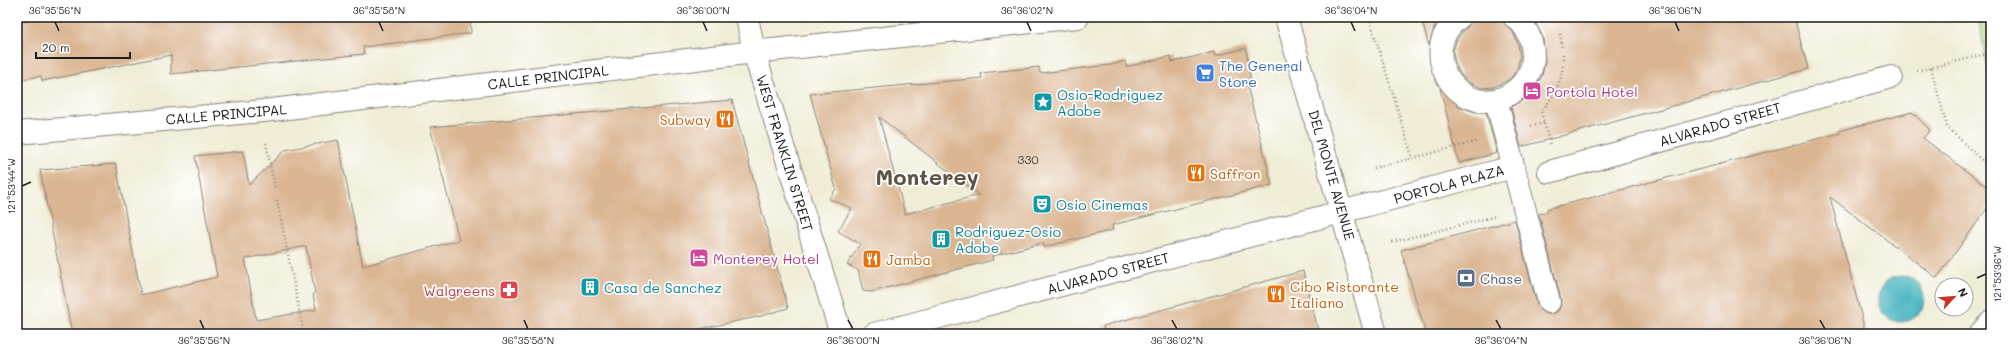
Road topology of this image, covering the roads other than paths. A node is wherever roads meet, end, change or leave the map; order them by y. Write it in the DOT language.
graph roads {
  1 [pos="747,17"];
  2 [pos="1078,17"];
  3 [pos="1286,17"];
  4 [pos="1460,17"];
  5 [pos="1514,17"];
  6 [pos="754,52"];
  7 [pos="1891,77"];
  8 [pos="1496,100"];
  9 [pos="17,133"];
  10 [pos="1513,167"];
  11 [pos="1553,171"];
  12 [pos="1343,212"];
  13 [pos="1549,302"];
  14 [pos="1991,321"];
  15 [pos="841,334"];
  16 [pos="874,334"];
  17 [pos="1376,334"];
  18 [pos="1980,334"];
  1 -- 6 [label="street, WEST FRANKLIN STREET"];
  2 -- 6 [label="street, CALLE PRINCIPAL"];
  3 -- 12 [label="street, DEL MONTE AVENUE"];
  4 -- 8 [label="street"];
  5 -- 8 [label="street"];
  6 -- 9 [label="street, CALLE PRINCIPAL"];
  6 -- 15 [label="street, WEST FRANKLIN STREET"];
  7 -- 11 [label="street, ALVARADO STREET"];
  8 -- 10 [label="street, PORTOLA PLAZA"];
  10 -- 12 [label="street, PORTOLA PLAZA"];
  10 -- 13 [label="street"];
  12 -- 16 [label="street, ALVARADO STREET"];
  12 -- 17 [label="street, DEL MONTE AVENUE"];
  14 -- 18 [label="street"];
}
